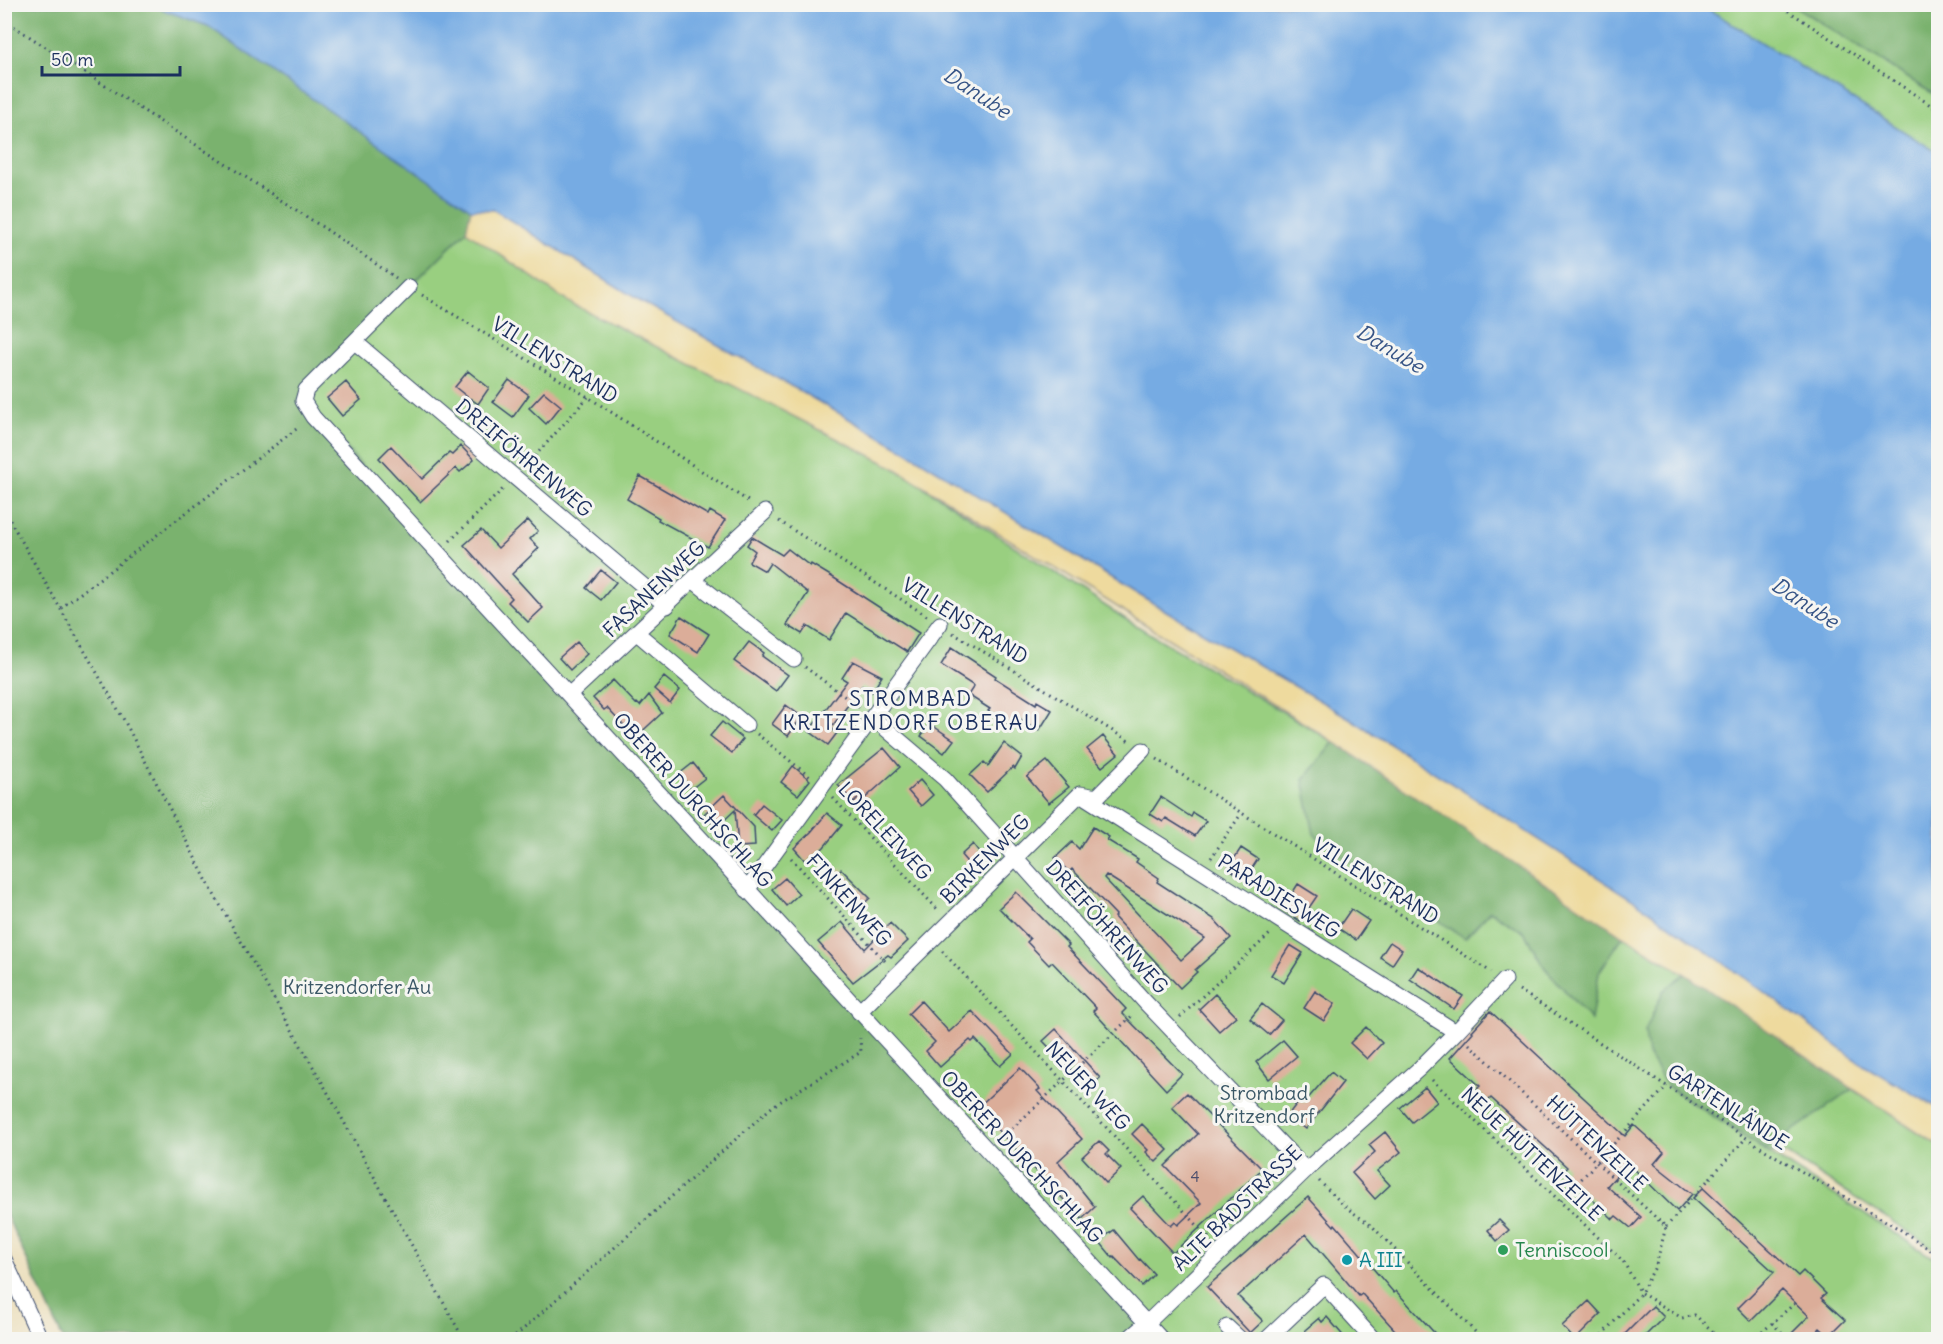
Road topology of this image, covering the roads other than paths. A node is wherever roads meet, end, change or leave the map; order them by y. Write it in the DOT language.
graph roads {
  1 [pos="409,287"];
  2 [pos="355,342"];
  3 [pos="765,512"];
  4 [pos="694,581"];
  5 [pos="667,606"];
  6 [pos="940,624"];
  7 [pos="637,633"];
  8 [pos="794,659"];
  9 [pos="569,696"];
  10 [pos="872,717"];
  11 [pos="746,725"];
  12 [pos="1143,750"];
  13 [pos="1080,794"];
  14 [pos="1017,857"];
  15 [pos="747,890"];
  16 [pos="1504,980"];
  17 [pos="859,1012"];
  18 [pos="1456,1032"];
  19 [pos="1306,1170"];
  20 [pos="4,1259"];
  21 [pos="1147,1323"];
  22 [pos="1227,1327"];
  23 [pos="41,1340"];
  24 [pos="1127,1340"];
  25 [pos="1162,1340"];
  26 [pos="1241,1340"];
  27 [pos="1266,1340"];
  28 [pos="1374,1340"];
  1 -- 2 [label="street, OBERER DURCHSCHLAG"];
  2 -- 5 [label="street, DREIFÖHRENWEG"];
  2 -- 9 [label="street, OBERER DURCHSCHLAG"];
  3 -- 4 [label="street, FASANENWEG"];
  4 -- 5 [label="street, FASANENWEG"];
  4 -- 8 [label="street"];
  5 -- 7 [label="street, FASANENWEG"];
  6 -- 10 [label="street"];
  7 -- 9 [label="street, FASANENWEG"];
  7 -- 11 [label="street"];
  9 -- 15 [label="street, OBERER DURCHSCHLAG"];
  10 -- 14 [label="street, DREIFÖHRENWEG"];
  10 -- 15 [label="street"];
  12 -- 13 [label="street"];
  13 -- 14 [label="street, BIRKENWEG"];
  13 -- 18 [label="street, PARADIESWEG"];
  14 -- 17 [label="street, BIRKENWEG"];
  14 -- 19 [label="street, DREIFÖHRENWEG"];
  15 -- 17 [label="street, OBERER DURCHSCHLAG"];
  16 -- 18 [label="street, ALTE BADSTRASSE"];
  17 -- 21 [label="street, OBERER DURCHSCHLAG"];
  18 -- 19 [label="street, ALTE BADSTRASSE"];
  19 -- 21 [label="street, ALTE BADSTRASSE"];
  20 -- 23 [label="street"];
  21 -- 24 [label="street, ALTE BADSTRASSE"];
  21 -- 25 [label="street, OBERER DURCHSCHLAG"];
  22 -- 26 [label="street"];
  27 -- 28 [label="street"];
}
